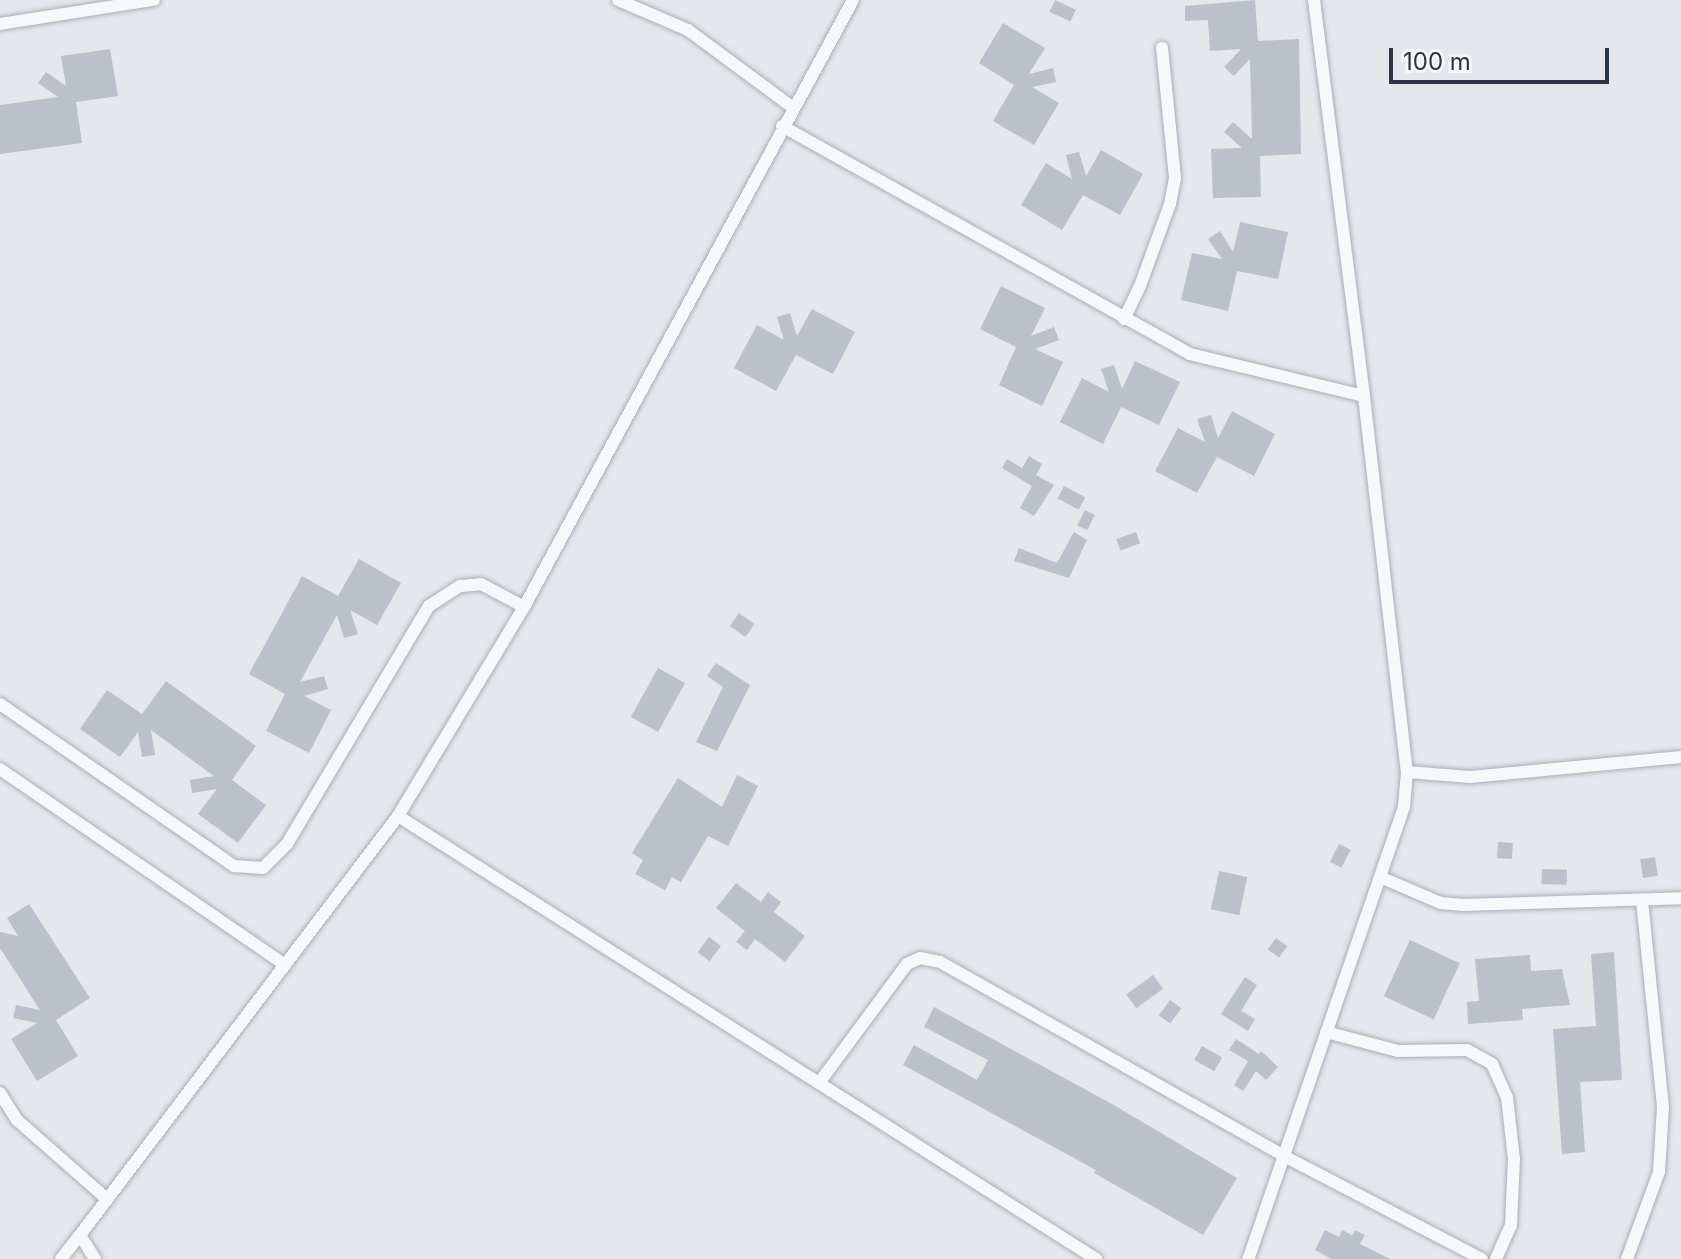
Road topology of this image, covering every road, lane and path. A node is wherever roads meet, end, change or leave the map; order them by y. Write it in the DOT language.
graph roads {
  1 [pos="154,0"];
  2 [pos="618,0"];
  3 [pos="853,0"];
  4 [pos="1314,0"];
  5 [pos="0,24"];
  6 [pos="1162,48"];
  7 [pos="792,107"];
  8 [pos="782,126"];
  9 [pos="1124,319"];
  10 [pos="1364,396"];
  11 [pos="524,607"];
  12 [pos="0,704"];
  13 [pos="1681,757"];
  14 [pos="0,769"];
  15 [pos="1407,772"];
  16 [pos="398,816"];
  17 [pos="1380,877"];
  18 [pos="1681,898"];
  19 [pos="1642,901"];
  20 [pos="285,965"];
  21 [pos="1326,1032"];
  22 [pos="819,1083"];
  23 [pos="0,1093"];
  24 [pos="1284,1156"];
  25 [pos="107,1199"];
  26 [pos="80,1235"];
  27 [pos="61,1259"];
  28 [pos="95,1259"];
  29 [pos="1096,1259"];
  30 [pos="1248,1259"];
  31 [pos="1482,1259"];
  32 [pos="1496,1259"];
  33 [pos="1627,1259"];
  1 -- 5 [label="street"];
  2 -- 7 [label="street"];
  3 -- 7 [label="street"];
  4 -- 10 [label="street"];
  6 -- 9 [label="street"];
  7 -- 8 [label="street"];
  8 -- 9 [label="street"];
  8 -- 11 [label="street"];
  9 -- 10 [label="street"];
  10 -- 15 [label="street"];
  11 -- 12 [label="street"];
  11 -- 16 [label="street"];
  13 -- 15 [label="street"];
  14 -- 20 [label="street"];
  15 -- 17 [label="street"];
  16 -- 20 [label="street"];
  16 -- 22 [label="street"];
  17 -- 19 [label="street"];
  17 -- 21 [label="street"];
  18 -- 19 [label="street"];
  19 -- 33 [label="street"];
  20 -- 25 [label="street"];
  21 -- 24 [label="street"];
  21 -- 32 [label="street"];
  22 -- 24 [label="street"];
  22 -- 29 [label="street"];
  23 -- 25 [label="street"];
  24 -- 30 [label="street"];
  24 -- 31 [label="street"];
  25 -- 26 [label="street"];
  26 -- 27 [label="street"];
  26 -- 28 [label="street"];
}
